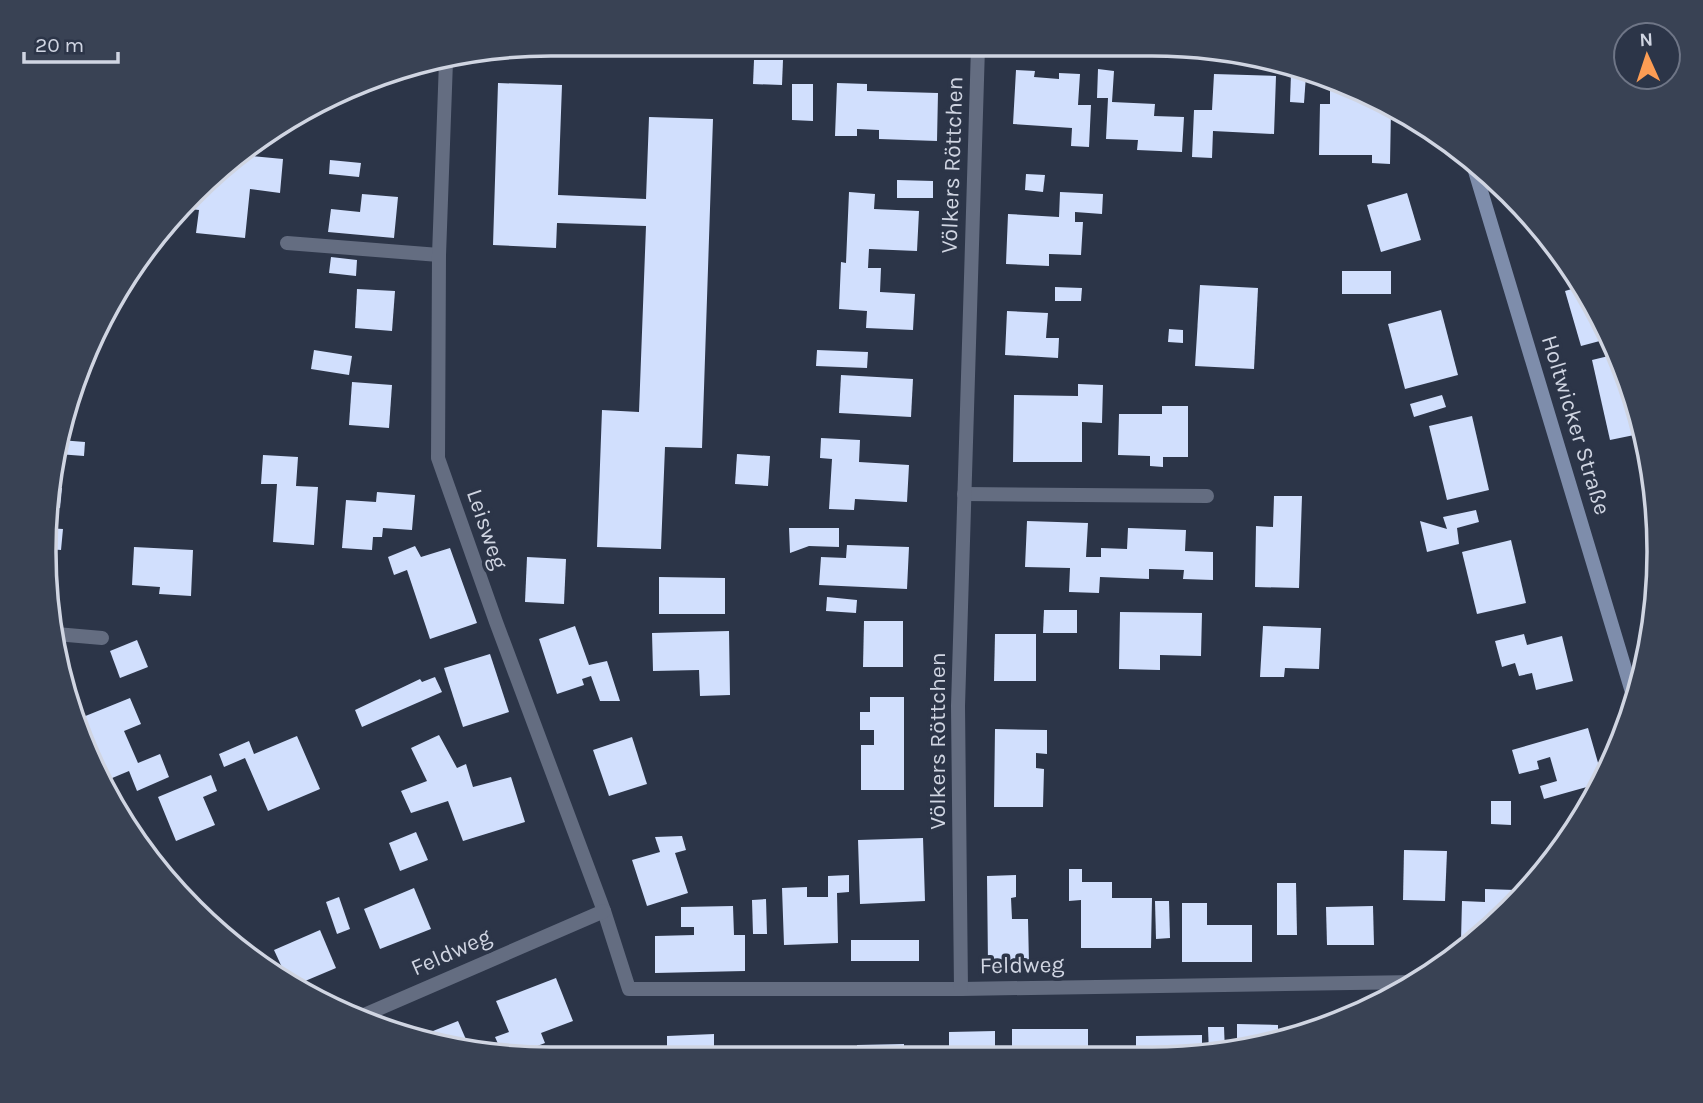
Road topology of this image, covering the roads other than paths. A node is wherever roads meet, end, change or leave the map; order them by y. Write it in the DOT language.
graph roads {
  1 [pos="978,56"];
  2 [pos="446,68"];
  3 [pos="1477,178"];
  4 [pos="287,243"];
  5 [pos="439,255"];
  6 [pos="964,495"];
  7 [pos="1207,496"];
  8 [pos="63,635"];
  9 [pos="102,638"];
  10 [pos="1629,683"];
  11 [pos="604,911"];
  12 [pos="1397,982"];
  13 [pos="629,989"];
  14 [pos="961,989"];
  15 [pos="370,1012"];
  1 -- 6 [label="street, Völkers Röttchen"];
  2 -- 5 [label="street, Leisweg"];
  3 -- 10 [label="main road, Holtwicker Straße"];
  4 -- 5 [label="street"];
  5 -- 11 [label="street, Leisweg"];
  6 -- 7 [label="street"];
  6 -- 14 [label="street, Völkers Röttchen"];
  8 -- 9 [label="street"];
  11 -- 13 [label="street, Leisweg"];
  11 -- 15 [label="street, Feldweg"];
  12 -- 14 [label="street, Feldweg"];
  13 -- 14 [label="street, Feldweg"];
}
